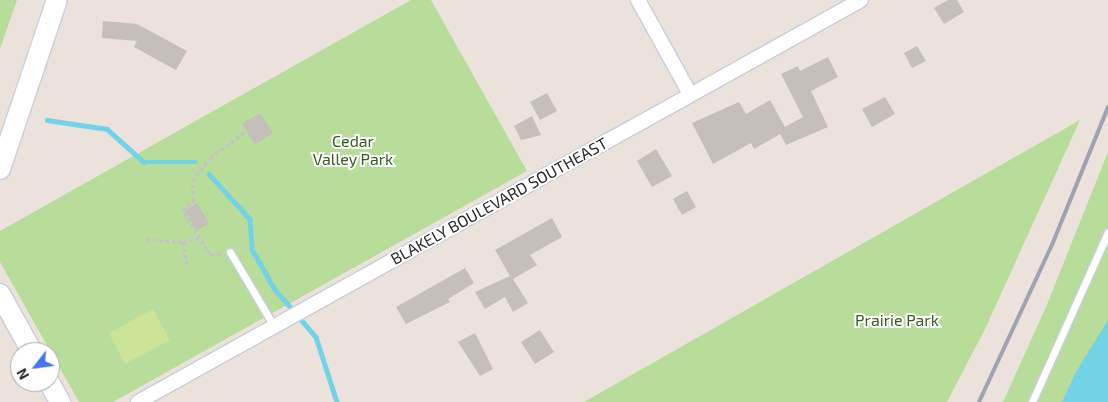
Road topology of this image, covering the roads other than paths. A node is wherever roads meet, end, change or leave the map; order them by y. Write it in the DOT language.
graph roads {
  1 [pos="57,0"];
  2 [pos="638,0"];
  3 [pos="861,0"];
  4 [pos="690,94"];
  5 [pos="0,170"];
  6 [pos="1108,232"];
  7 [pos="230,252"];
  8 [pos="0,294"];
  9 [pos="277,325"];
  10 [pos="26,342"];
  11 [pos="138,402"];
  12 [pos="1032,402"];
  1 -- 5 [label="street"];
  2 -- 4 [label="street"];
  3 -- 4 [label="street, BLAKELY BOULEVARD SOUTHEAST"];
  4 -- 9 [label="street, BLAKELY BOULEVARD SOUTHEAST"];
  6 -- 12 [label="lane"];
  7 -- 9 [label="lane"];
  8 -- 10 [label="street"];
  9 -- 11 [label="street, BLAKELY BOULEVARD SOUTHEAST"];
}
